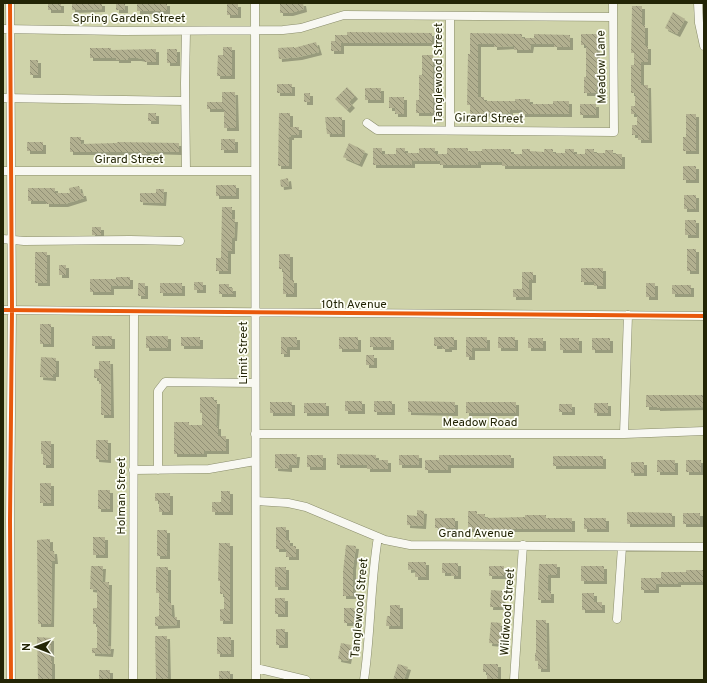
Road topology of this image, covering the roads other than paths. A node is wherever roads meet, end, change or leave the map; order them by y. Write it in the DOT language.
graph roads {
  1 [pos="10,3"];
  2 [pos="255,3"];
  3 [pos="613,3"];
  4 [pos="698,3"];
  5 [pos="450,16"];
  6 [pos="612,17"];
  7 [pos="6,29"];
  8 [pos="186,31"];
  9 [pos="256,31"];
  10 [pos="704,46"];
  11 [pos="7,98"];
  12 [pos="186,101"];
  13 [pos="367,123"];
  14 [pos="450,130"];
  15 [pos="614,132"];
  16 [pos="7,171"];
  17 [pos="186,171"];
  18 [pos="254,171"];
  19 [pos="3,239"];
  20 [pos="12,240"];
  21 [pos="180,241"];
  22 [pos="3,310"];
  23 [pos="12,310"];
  24 [pos="134,312"];
  25 [pos="255,313"];
  26 [pos="628,315"];
  27 [pos="704,316"];
  28 [pos="255,383"];
  29 [pos="704,431"];
  30 [pos="255,434"];
  31 [pos="624,434"];
  32 [pos="255,461"];
  33 [pos="134,470"];
  34 [pos="158,470"];
  35 [pos="256,501"];
  36 [pos="7,521"];
  37 [pos="378,537"];
  38 [pos="523,545"];
  39 [pos="622,547"];
  40 [pos="704,547"];
  41 [pos="617,619"];
  42 [pos="256,668"];
  43 [pos="11,680"];
  44 [pos="133,680"];
  45 [pos="256,680"];
  46 [pos="306,680"];
  47 [pos="364,680"];
  48 [pos="514,680"];
  1 -- 7 [label="street"];
  2 -- 9 [label="street, Limit Street"];
  3 -- 6 [label="street, Meadow Lane"];
  4 -- 10 [label="street"];
  5 -- 6 [label="street, Spring Garden Street"];
  5 -- 9 [label="street, Spring Garden Street"];
  5 -- 14 [label="street, Tanglewood Street"];
  6 -- 15 [label="street, Meadow Lane"];
  7 -- 8 [label="street, Spring Garden Street"];
  7 -- 11 [label="street"];
  8 -- 9 [label="street, Spring Garden Street"];
  8 -- 12 [label="street"];
  9 -- 18 [label="street, Limit Street"];
  11 -- 12 [label="street"];
  11 -- 16 [label="street"];
  12 -- 17 [label="street"];
  13 -- 14 [label="street, Girard Street"];
  14 -- 15 [label="street, Girard Street"];
  16 -- 17 [label="street, Girard Street"];
  16 -- 20 [label="street"];
  17 -- 18 [label="street, Girard Street"];
  18 -- 25 [label="street, Limit Street"];
  19 -- 20 [label="street"];
  20 -- 21 [label="street"];
  20 -- 23 [label="street"];
  22 -- 23 [label="street, 10th Avenue"];
  23 -- 24 [label="street, 10th Avenue"];
  23 -- 36 [label="street"];
  24 -- 25 [label="street, 10th Avenue"];
  24 -- 33 [label="street, Holman Street"];
  25 -- 26 [label="street, 10th Avenue"];
  25 -- 28 [label="street, Limit Street"];
  26 -- 27 [label="street, 10th Avenue"];
  26 -- 31 [label="street"];
  28 -- 30 [label="street, Limit Street"];
  28 -- 34 [label="street"];
  29 -- 31 [label="street, Meadow Road"];
  30 -- 31 [label="street, Meadow Road"];
  30 -- 32 [label="street, Limit Street"];
  32 -- 34 [label="street"];
  32 -- 35 [label="street, Limit Street"];
  33 -- 34 [label="street"];
  33 -- 44 [label="street, Holman Street"];
  35 -- 37 [label="street, Grand Avenue"];
  35 -- 42 [label="street, Limit Street"];
  36 -- 43 [label="street"];
  37 -- 38 [label="street, Grand Avenue"];
  37 -- 47 [label="street, Tanglewood Street"];
  38 -- 39 [label="street, Grand Avenue"];
  38 -- 48 [label="street, Wildwood Street"];
  39 -- 40 [label="street, Grand Avenue"];
  39 -- 41 [label="street"];
  42 -- 45 [label="street, Limit Street"];
  42 -- 46 [label="street"];
}
